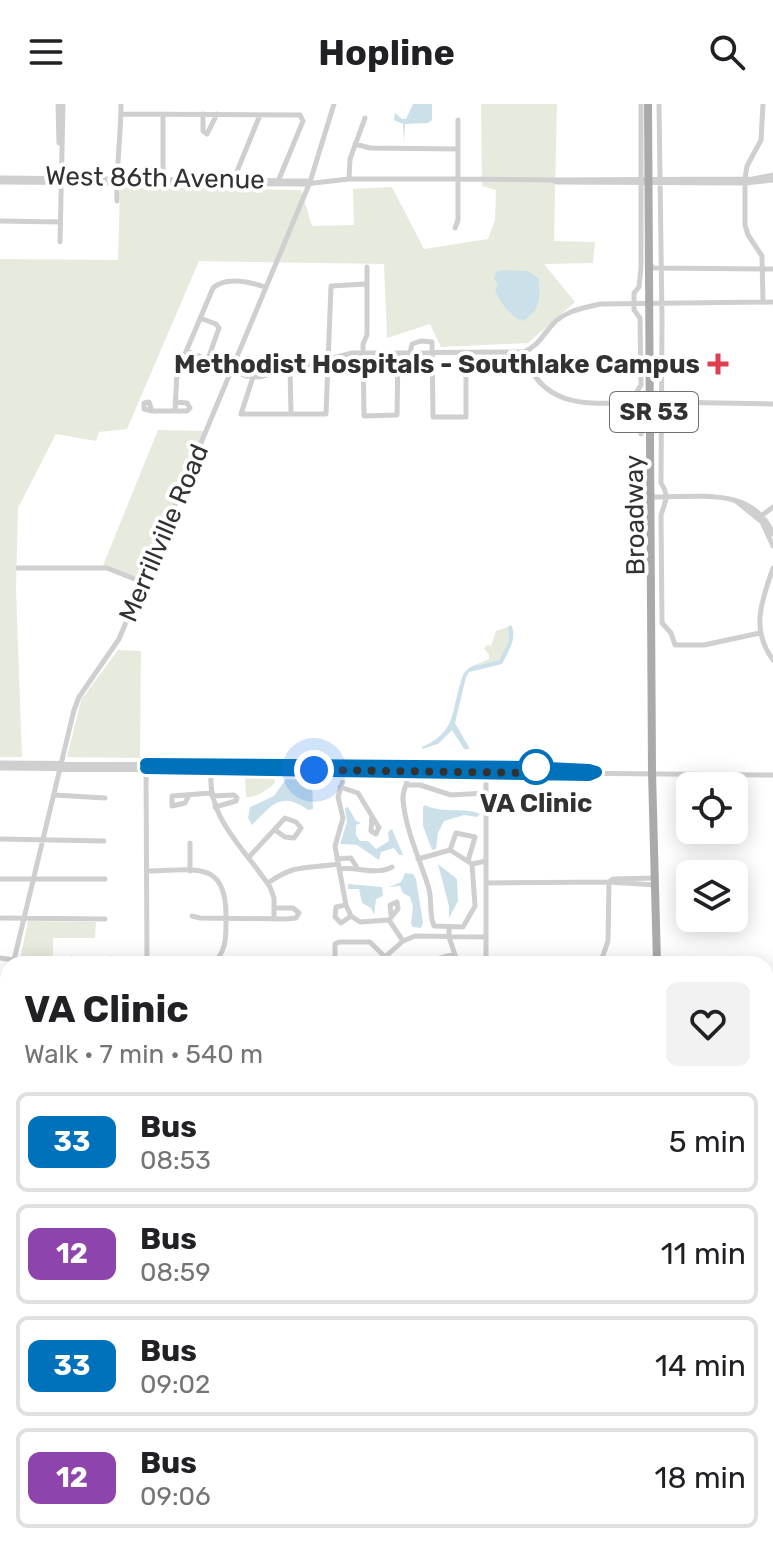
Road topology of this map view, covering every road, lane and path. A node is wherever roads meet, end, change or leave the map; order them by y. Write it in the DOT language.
graph roads {
  1 [pos="60,104"];
  2 [pos="121,104"];
  3 [pos="334,104"];
  4 [pos="641,104"];
  5 [pos="650,104"];
  6 [pos="659,104"];
  7 [pos="763,104"];
  8 [pos="121,114"];
  9 [pos="163,114"];
  10 [pos="203,114"];
  11 [pos="217,114"];
  12 [pos="260,115"];
  13 [pos="365,118"];
  14 [pos="458,120"];
  15 [pos="355,144"];
  16 [pos="458,149"];
  17 [pos="773,178"];
  18 [pos="349,179"];
  19 [pos="458,179"];
  20 [pos="0,180"];
  21 [pos="60,180"];
  22 [pos="116,180"];
  23 [pos="163,180"];
  24 [pos="233,181"];
  25 [pos="278,181"];
  26 [pos="651,181"];
  27 [pos="745,181"];
  28 [pos="310,182"];
  29 [pos="117,201"];
  30 [pos="0,221"];
  31 [pos="60,222"];
  32 [pos="455,228"];
  33 [pos="60,242"];
  34 [pos="655,266"];
  35 [pos="367,267"];
  36 [pos="763,269"];
  37 [pos="773,269"];
  38 [pos="366,284"];
  39 [pos="265,287"];
  40 [pos="763,302"];
  41 [pos="773,302"];
  42 [pos="634,303"];
  43 [pos="655,303"];
  44 [pos="200,318"];
  45 [pos="187,351"];
  46 [pos="398,352"];
  47 [pos="524,352"];
  48 [pos="363,353"];
  49 [pos="410,353"];
  50 [pos="432,353"];
  51 [pos="466,353"];
  52 [pos="327,358"];
  53 [pos="208,359"];
  54 [pos="290,369"];
  55 [pos="233,371"];
  56 [pos="253,377"];
  57 [pos="175,402"];
  58 [pos="635,402"];
  59 [pos="650,402"];
  60 [pos="661,402"];
  61 [pos="773,404"];
  62 [pos="152,411"];
  63 [pos="175,411"];
  64 [pos="291,414"];
  65 [pos="641,434"];
  66 [pos="653,497"];
  67 [pos="667,497"];
  68 [pos="773,507"];
  69 [pos="773,513"];
  70 [pos="762,518"];
  71 [pos="773,534"];
  72 [pos="773,546"];
  73 [pos="18,568"];
  74 [pos="773,568"];
  75 [pos="142,582"];
  76 [pos="760,633"];
  77 [pos="773,660"];
  78 [pos="0,766"];
  79 [pos="61,766"];
  80 [pos="146,766"];
  81 [pos="212,767"];
  82 [pos="342,769"];
  83 [pos="407,769"];
  84 [pos="486,769"];
  85 [pos="655,772"];
  86 [pos="773,775"];
  87 [pos="340,785"];
  88 [pos="406,785"];
  89 [pos="486,793"];
  90 [pos="211,794"];
  91 [pos="54,795"];
  92 [pos="188,797"];
  93 [pos="105,798"];
  94 [pos="215,807"];
  95 [pos="372,816"];
  96 [pos="275,830"];
  97 [pos="0,839"];
  98 [pos="44,839"];
  99 [pos="104,841"];
  100 [pos="190,843"];
  101 [pos="450,850"];
  102 [pos="249,857"];
  103 [pos="418,859"];
  104 [pos="486,861"];
  105 [pos="470,863"];
  106 [pos="338,864"];
  107 [pos="357,867"];
  108 [pos="392,867"];
  109 [pos="147,871"];
  110 [pos="190,871"];
  111 [pos="0,879"];
  112 [pos="105,879"];
  113 [pos="33,880"];
  114 [pos="656,881"];
  115 [pos="609,882"];
  116 [pos="268,883"];
  117 [pos="486,883"];
  118 [pos="346,904"];
  119 [pos="274,908"];
  120 [pos="192,916"];
  121 [pos="351,916"];
  122 [pos="0,918"];
  123 [pos="24,918"];
  124 [pos="226,918"];
  125 [pos="105,919"];
  126 [pos="274,919"];
  127 [pos="449,927"];
  128 [pos="449,937"];
  129 [pos="486,937"];
  130 [pos="403,941"];
  131 [pos="454,954"];
  132 [pos="14,956"];
  133 [pos="147,956"];
  134 [pos="220,956"];
  135 [pos="335,956"];
  136 [pos="383,956"];
  137 [pos="385,956"];
  138 [pos="447,956"];
  139 [pos="486,956"];
  140 [pos="603,956"];
  141 [pos="657,956"];
  1 -- 21 [label="street"];
  2 -- 8 [label="street"];
  3 -- 28 [label="street, Merrillville Road"];
  4 -- 26 [label="street"];
  5 -- 26 [label="main road, Broadway / SR 53"];
  6 -- 26 [label="street"];
  7 -- 27 [label="street"];
  8 -- 9 [label="street"];
  8 -- 22 [label="street"];
  9 -- 10 [label="street"];
  9 -- 23 [label="street"];
  10 -- 11 [label="street"];
  10 -- 11 [label="street"];
  11 -- 12 [label="street"];
  12 -- 24 [label="street"];
  12 -- 25 [label="street"];
  13 -- 15 [label="street"];
  14 -- 16 [label="street"];
  15 -- 16 [label="street"];
  15 -- 18 [label="street"];
  16 -- 19 [label="street"];
  17 -- 27 [label="street"];
  18 -- 19 [label="street, West 86th Avenue"];
  18 -- 28 [label="street, West 86th Avenue"];
  19 -- 26 [label="street, West 86th Avenue"];
  19 -- 32 [label="street"];
  20 -- 21 [label="street, West 86th Avenue"];
  21 -- 22 [label="street, West 86th Avenue"];
  21 -- 31 [label="street"];
  22 -- 23 [label="street, West 86th Avenue"];
  22 -- 29 [label="street"];
  23 -- 24 [label="street, West 86th Avenue"];
  24 -- 25 [label="street, West 86th Avenue"];
  25 -- 28 [label="street, West 86th Avenue"];
  26 -- 27 [label="street"];
  26 -- 34 [label="main road, Broadway / SR 53"];
  26 -- 42 [label="street"];
  27 -- 36 [label="street"];
  28 -- 39 [label="street, Merrillville Road"];
  30 -- 31 [label="street"];
  31 -- 33 [label="street"];
  34 -- 36 [label="street"];
  34 -- 43 [label="main road, Broadway / SR 53"];
  34 -- 43 [label="street"];
  35 -- 38 [label="street"];
  36 -- 37 [label="street"];
  36 -- 40 [label="street"];
  38 -- 48 [label="street"];
  38 -- 52 [label="street"];
  39 -- 44 [label="street"];
  39 -- 55 [label="street, Merrillville Road"];
  40 -- 41 [label="street"];
  40 -- 43 [label="street"];
  42 -- 43 [label="street"];
  42 -- 47 [label="street"];
  42 -- 58 [label="street"];
  43 -- 59 [label="main road, Broadway / SR 53"];
  43 -- 60 [label="street"];
  43 -- 66 [label="main road, Broadway / SR 53"];
  44 -- 45 [label="street"];
  44 -- 53 [label="street"];
  45 -- 53 [label="street"];
  45 -- 57 [label="street"];
  46 -- 48 [label="street"];
  46 -- 48 [label="street"];
  46 -- 49 [label="street"];
  47 -- 51 [label="street"];
  47 -- 58 [label="street"];
  48 -- 52 [label="street"];
  49 -- 50 [label="street"];
  49 -- 50 [label="street"];
  50 -- 51 [label="street"];
  50 -- 51 [label="street"];
  52 -- 54 [label="street"];
  52 -- 64 [label="street"];
  53 -- 55 [label="street"];
  54 -- 56 [label="street"];
  54 -- 64 [label="street"];
  55 -- 56 [label="street"];
  55 -- 75 [label="street, Merrillville Road"];
  56 -- 64 [label="street"];
  57 -- 63 [label="street"];
  57 -- 63 [label="street"];
  58 -- 59 [label="street"];
  58 -- 65 [label="street"];
  59 -- 66 [label="main road, Broadway / SR 53"];
  60 -- 61 [label="street"];
  60 -- 67 [label="street"];
  62 -- 63 [label="street"];
  66 -- 67 [label="street"];
  66 -- 85 [label="main road, Broadway / SR 53"];
  67 -- 70 [label="street"];
  67 -- 76 [label="street"];
  68 -- 70 [label="street"];
  69 -- 70 [label="street"];
  70 -- 71 [label="street"];
  70 -- 72 [label="street"];
  73 -- 75 [label="street"];
  74 -- 76 [label="street"];
  75 -- 79 [label="street, Merrillville Road"];
  76 -- 77 [label="street"];
  78 -- 79 [label="street"];
  79 -- 80 [label="street"];
  79 -- 91 [label="street, Merrillville Road"];
  80 -- 81 [label="street"];
  80 -- 109 [label="street"];
  81 -- 82 [label="street"];
  81 -- 90 [label="street"];
  82 -- 83 [label="street"];
  82 -- 87 [label="street"];
  83 -- 84 [label="street"];
  83 -- 88 [label="street"];
  84 -- 85 [label="street"];
  84 -- 89 [label="street"];
  85 -- 86 [label="street"];
  85 -- 114 [label="main road, Broadway / SR 53"];
  87 -- 95 [label="street"];
  87 -- 106 [label="street"];
  88 -- 89 [label="street"];
  88 -- 103 [label="street"];
  89 -- 104 [label="street"];
  90 -- 92 [label="street"];
  90 -- 94 [label="street"];
  90 -- 94 [label="street"];
  91 -- 93 [label="street"];
  91 -- 98 [label="street, Merrillville Road"];
  94 -- 102 [label="street"];
  96 -- 96 [label="street"];
  96 -- 102 [label="street"];
  97 -- 98 [label="street"];
  98 -- 99 [label="street"];
  98 -- 113 [label="street, Merrillville Road"];
  100 -- 110 [label="street"];
  101 -- 103 [label="street"];
  101 -- 105 [label="street"];
  101 -- 105 [label="street"];
  102 -- 116 [label="street"];
  103 -- 127 [label="street"];
  104 -- 105 [label="street"];
  104 -- 117 [label="street"];
  105 -- 127 [label="street"];
  106 -- 107 [label="street"];
  106 -- 107 [label="street"];
  106 -- 116 [label="street"];
  106 -- 118 [label="street"];
  107 -- 108 [label="street"];
  109 -- 110 [label="street"];
  109 -- 133 [label="street"];
  110 -- 124 [label="street"];
  111 -- 113 [label="street"];
  112 -- 113 [label="street"];
  113 -- 123 [label="street, Merrillville Road"];
  114 -- 115 [label="street"];
  114 -- 141 [label="main road, Broadway / SR 53"];
  115 -- 117 [label="street"];
  115 -- 140 [label="street"];
  116 -- 119 [label="street"];
  117 -- 129 [label="street"];
  118 -- 121 [label="street"];
  118 -- 121 [label="street"];
  119 -- 126 [label="street"];
  119 -- 126 [label="street"];
  120 -- 124 [label="street"];
  121 -- 130 [label="street"];
  122 -- 123 [label="street"];
  123 -- 125 [label="street"];
  123 -- 132 [label="street, Merrillville Road"];
  124 -- 126 [label="street"];
  124 -- 134 [label="street"];
  127 -- 128 [label="street"];
  128 -- 129 [label="street"];
  128 -- 130 [label="street"];
  128 -- 131 [label="street"];
  129 -- 139 [label="street"];
  130 -- 137 [label="street"];
  131 -- 138 [label="street"];
  135 -- 136 [label="street"];
}
